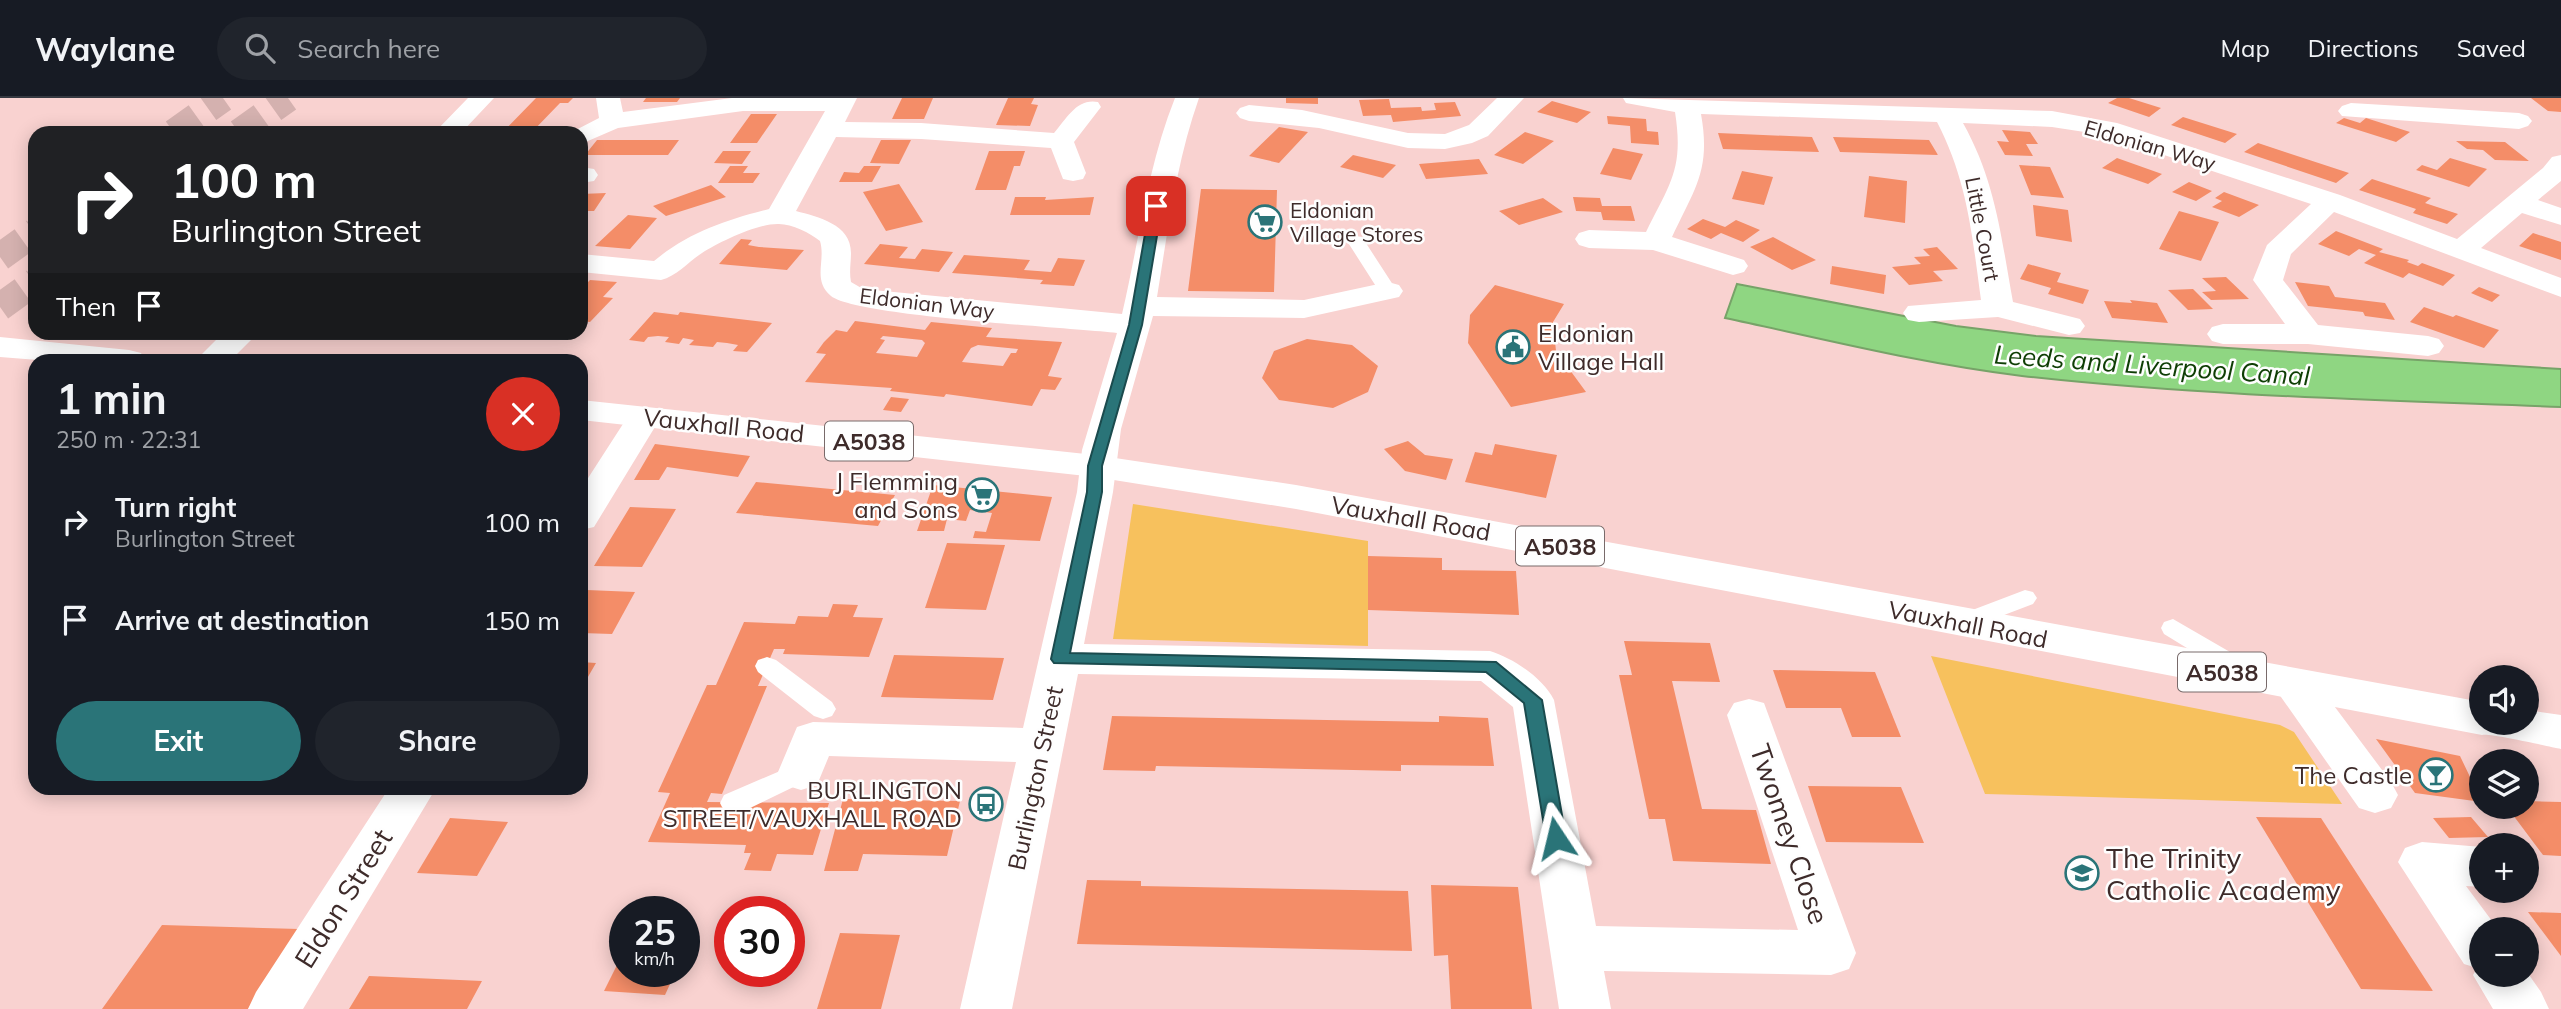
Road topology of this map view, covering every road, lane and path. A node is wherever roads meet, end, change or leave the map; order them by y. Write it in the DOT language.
graph roads {
  1 [pos="482,98"];
  2 [pos="1187,98"];
  3 [pos="1512,98"];
  4 [pos="1635,98"];
  5 [pos="2489,98"];
  6 [pos="1716,103"];
  7 [pos="1687,106"];
  8 [pos="1899,106"];
  9 [pos="1089,107"];
  10 [pos="610,109"];
  11 [pos="839,110"];
  12 [pos="2351,111"];
  13 [pos="1247,114"];
  14 [pos="1946,115"];
  15 [pos="453,126"];
  16 [pos="588,129"];
  17 [pos="1061,141"];
  18 [pos="2545,144"];
  19 [pos="1073,173"];
  20 [pos="2330,201"];
  21 [pos="2519,204"];
  22 [pos="780,215"];
  23 [pos="2561,217"];
  24 [pos="1589,239"];
  25 [pos="1356,241"];
  26 [pos="1656,241"];
  27 [pos="2461,250"];
  28 [pos="588,264"];
  29 [pos="1733,266"];
  30 [pos="2561,288"];
  31 [pos="1388,292"];
  32 [pos="1998,308"];
  33 [pos="1919,313"];
  34 [pos="1137,315"];
  35 [pos="2068,327"];
  36 [pos="2223,334"];
  37 [pos="2308,334"];
  38 [pos="234,340"];
  39 [pos="2428,346"];
  40 [pos="0,347"];
  41 [pos="69,354"];
  42 [pos="219,354"];
  43 [pos="588,411"];
  44 [pos="644,417"];
  45 [pos="1095,466"];
  46 [pos="588,507"];
  47 [pos="2025,598"];
  48 [pos="1962,623"];
  49 [pos="2174,628"];
  50 [pos="1060,659"];
  51 [pos="767,666"];
  52 [pos="2275,682"];
  53 [pos="1749,715"];
  54 [pos="2469,717"];
  55 [pos="2539,728"];
  56 [pos="2561,732"];
  57 [pos="812,740"];
  58 [pos="1042,746"];
  59 [pos="408,795"];
  60 [pos="2375,795"];
  61 [pos="734,803"];
  62 [pos="2469,866"];
  63 [pos="2469,929"];
  64 [pos="1575,948"];
  65 [pos="2508,987"];
  66 [pos="274,1009"];
  67 [pos="986,1009"];
  68 [pos="1585,1009"];
  69 [pos="2523,1009"];
  1 -- 15 [label="street"];
  2 -- 34 [label="street, Burlington Street"];
  3 -- 13 [label="street"];
  4 -- 7 [label="street, Eldonian Way"];
  5 -- 18 [label="street"];
  6 -- 7 [label="street, Eldonian Way"];
  6 -- 8 [label="street, Eldonian Way"];
  7 -- 26 [label="street"];
  8 -- 14 [label="street, Eldonian Way"];
  9 -- 17 [label="street"];
  10 -- 11 [label="street"];
  10 -- 16 [label="street"];
  11 -- 17 [label="street"];
  11 -- 22 [label="street"];
  12 -- 18 [label="street"];
  14 -- 20 [label="street, Eldonian Way"];
  14 -- 32 [label="street, Little Court"];
  17 -- 19 [label="street"];
  18 -- 21 [label="street"];
  20 -- 27 [label="street, Eldonian Way"];
  20 -- 37 [label="street"];
  21 -- 23 [label="street"];
  21 -- 27 [label="street"];
  22 -- 28 [label="street"];
  22 -- 34 [label="street, Eldonian Way"];
  24 -- 26 [label="street"];
  25 -- 31 [label="lane"];
  26 -- 29 [label="street"];
  27 -- 30 [label="street, Eldonian Way"];
  31 -- 34 [label="street"];
  32 -- 33 [label="street, Little Court"];
  32 -- 35 [label="street, Little Court"];
  34 -- 45 [label="street, Burlington Street"];
  36 -- 37 [label="street"];
  37 -- 39 [label="street"];
  38 -- 42 [label="street"];
  40 -- 41 [label="street"];
  43 -- 44 [label="street, Vauxhall Road / A5038"];
  44 -- 45 [label="street, Vauxhall Road / A5038"];
  44 -- 46 [label="street"];
  45 -- 48 [label="street, Vauxhall Road / A5038"];
  45 -- 50 [label="street, Burlington Street"];
  47 -- 48 [label="lane"];
  48 -- 52 [label="street, Vauxhall Road / A5038"];
  49 -- 52 [label="lane"];
  50 -- 58 [label="street, Burlington Street"];
  50 -- 64 [label="street"];
  51 -- 57 [label="lane"];
  52 -- 54 [label="street, Vauxhall Road / A5038"];
  52 -- 60 [label="street"];
  53 -- 64 [label="street, Twomey Close"];
  55 -- 56 [label="street"];
  57 -- 58 [label="street"];
  57 -- 61 [label="lane"];
  58 -- 67 [label="street, Burlington Street"];
  59 -- 66 [label="street, Eldon Street"];
  62 -- 63 [label="street"];
  64 -- 68 [label="street"];
  65 -- 69 [label="street"];
}
